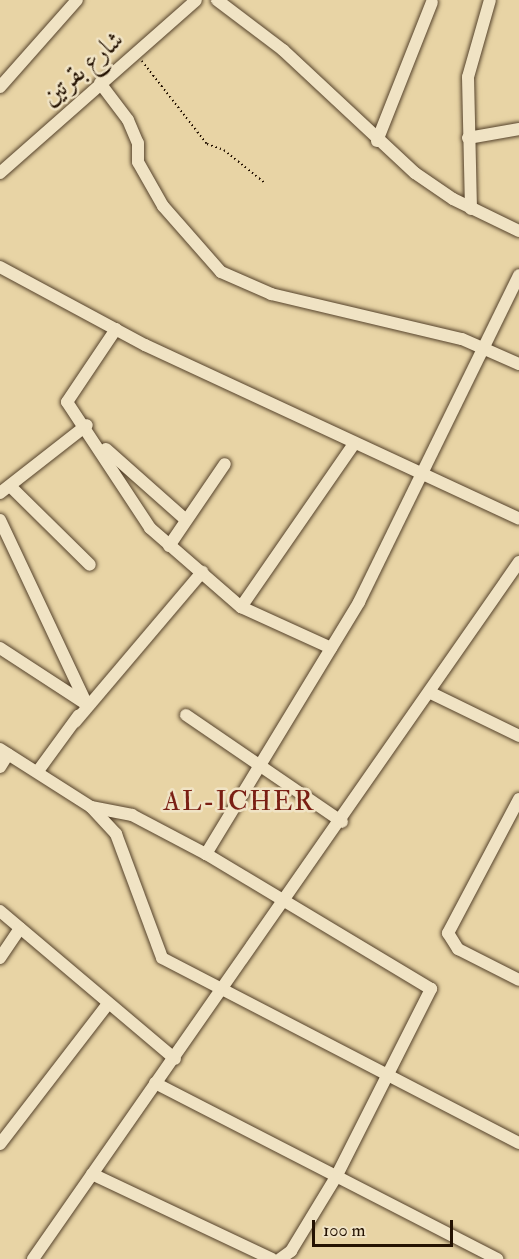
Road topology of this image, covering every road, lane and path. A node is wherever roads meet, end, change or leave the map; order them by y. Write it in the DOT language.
graph roads {
  1 [pos="77,0"];
  2 [pos="196,0"];
  3 [pos="217,0"];
  4 [pos="490,0"];
  5 [pos="432,2"];
  6 [pos="136,53"];
  7 [pos="100,83"];
  8 [pos="0,87"];
  9 [pos="519,129"];
  10 [pos="468,138"];
  11 [pos="377,141"];
  12 [pos="0,173"];
  13 [pos="265,183"];
  14 [pos="471,208"];
  15 [pos="519,231"];
  16 [pos="0,267"];
  17 [pos="519,275"];
  18 [pos="116,329"];
  19 [pos="483,348"];
  20 [pos="519,364"];
  21 [pos="87,425"];
  22 [pos="97,442"];
  23 [pos="354,444"];
  24 [pos="225,464"];
  25 [pos="423,476"];
  26 [pos="5,490"];
  27 [pos="519,519"];
  28 [pos="0,520"];
  29 [pos="186,520"];
  30 [pos="169,546"];
  31 [pos="519,562"];
  32 [pos="90,565"];
  33 [pos="202,572"];
  34 [pos="242,607"];
  35 [pos="0,648"];
  36 [pos="331,648"];
  37 [pos="431,693"];
  38 [pos="87,705"];
  39 [pos="186,716"];
  40 [pos="75,722"];
  41 [pos="519,736"];
  42 [pos="4,752"];
  43 [pos="262,766"];
  44 [pos="0,767"];
  45 [pos="38,771"];
  46 [pos="519,799"];
  47 [pos="91,807"];
  48 [pos="342,822"];
  49 [pos="206,854"];
  50 [pos="286,901"];
  51 [pos="0,911"];
  52 [pos="20,928"];
  53 [pos="0,958"];
  54 [pos="519,980"];
  55 [pos="223,990"];
  56 [pos="108,1004"];
  57 [pos="175,1059"];
  58 [pos="387,1077"];
  59 [pos="155,1083"];
  60 [pos="519,1143"];
  61 [pos="0,1144"];
  62 [pos="92,1174"];
  63 [pos="336,1177"];
  64 [pos="467,1245"];
  65 [pos="33,1259"];
  66 [pos="272,1259"];
  67 [pos="280,1259"];
  68 [pos="472,1259"];
  69 [pos="497,1259"];
  1 -- 8 [label="street"];
  2 -- 6 [label="street, شارع بقرتين"];
  3 -- 11 [label="street"];
  4 -- 10 [label="street"];
  5 -- 11 [label="street"];
  6 -- 7 [label="street, شارع بقرتين"];
  6 -- 13 [label="path"];
  7 -- 12 [label="street, شارع بقرتين"];
  7 -- 19 [label="street"];
  9 -- 10 [label="street"];
  10 -- 14 [label="street"];
  11 -- 14 [label="street"];
  14 -- 15 [label="street"];
  16 -- 18 [label="street"];
  17 -- 19 [label="street"];
  18 -- 21 [label="street"];
  18 -- 23 [label="street"];
  19 -- 20 [label="street"];
  19 -- 25 [label="street"];
  21 -- 22 [label="street"];
  21 -- 26 [label="street"];
  22 -- 29 [label="street"];
  22 -- 30 [label="street"];
  23 -- 25 [label="street"];
  23 -- 34 [label="street"];
  24 -- 29 [label="street"];
  25 -- 27 [label="street"];
  25 -- 36 [label="street"];
  26 -- 32 [label="street"];
  28 -- 38 [label="street"];
  29 -- 30 [label="street"];
  30 -- 33 [label="street"];
  31 -- 37 [label="street"];
  33 -- 34 [label="street"];
  33 -- 40 [label="street"];
  34 -- 36 [label="street"];
  35 -- 38 [label="street"];
  36 -- 43 [label="street"];
  37 -- 41 [label="street"];
  37 -- 48 [label="street"];
  38 -- 40 [label="street"];
  39 -- 43 [label="street"];
  40 -- 45 [label="street"];
  42 -- 44 [label="street"];
  42 -- 45 [label="street"];
  43 -- 48 [label="street"];
  43 -- 49 [label="street"];
  45 -- 47 [label="street"];
  46 -- 54 [label="street"];
  47 -- 49 [label="street"];
  47 -- 55 [label="street"];
  48 -- 50 [label="street"];
  49 -- 50 [label="street"];
  50 -- 55 [label="street"];
  50 -- 58 [label="street"];
  51 -- 52 [label="street"];
  52 -- 53 [label="street"];
  52 -- 56 [label="street"];
  55 -- 57 [label="street"];
  55 -- 58 [label="street"];
  56 -- 57 [label="street"];
  56 -- 61 [label="street"];
  57 -- 59 [label="street"];
  58 -- 60 [label="street"];
  58 -- 63 [label="street"];
  59 -- 62 [label="street"];
  59 -- 63 [label="street"];
  62 -- 65 [label="street"];
  62 -- 66 [label="street"];
  63 -- 64 [label="street"];
  63 -- 67 [label="street"];
  64 -- 68 [label="street"];
  64 -- 69 [label="street"];
}
